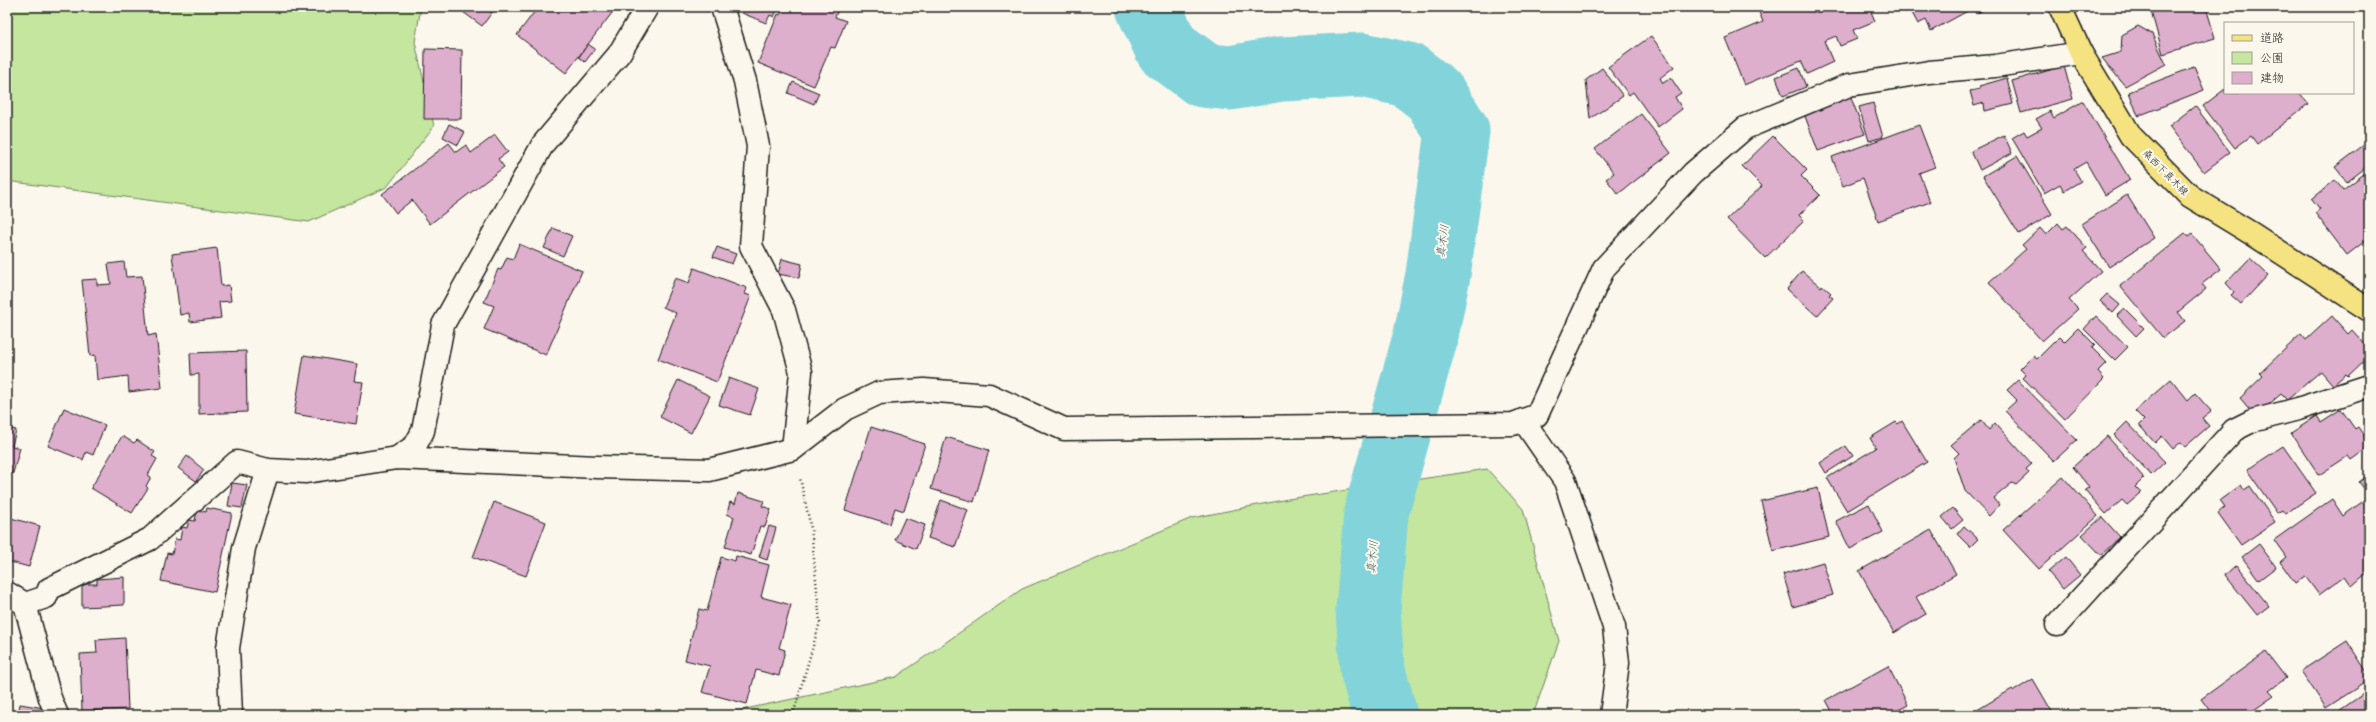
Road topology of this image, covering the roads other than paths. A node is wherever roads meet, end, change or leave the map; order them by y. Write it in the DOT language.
graph roads {
  1 [pos="647,7"];
  2 [pos="722,7"];
  3 [pos="2060,7"];
  4 [pos="2081,53"];
  5 [pos="2369,310"];
  6 [pos="2369,386"];
  7 [pos="1523,420"];
  8 [pos="793,449"];
  9 [pos="397,458"];
  10 [pos="268,470"];
  11 [pos="16,598"];
  12 [pos="2058,625"];
  13 [pos="58,715"];
  14 [pos="231,715"];
  15 [pos="1611,715"];
  1 -- 9 [label="street"];
  2 -- 8 [label="street"];
  3 -- 4 [label="main road, 桑西下真木線"];
  4 -- 5 [label="main road, 桑西下真木線"];
  4 -- 7 [label="street"];
  6 -- 12 [label="street"];
  7 -- 8 [label="street"];
  7 -- 15 [label="street"];
  8 -- 9 [label="street"];
  9 -- 10 [label="street"];
  10 -- 11 [label="street"];
  10 -- 14 [label="street"];
  11 -- 13 [label="street"];
}
